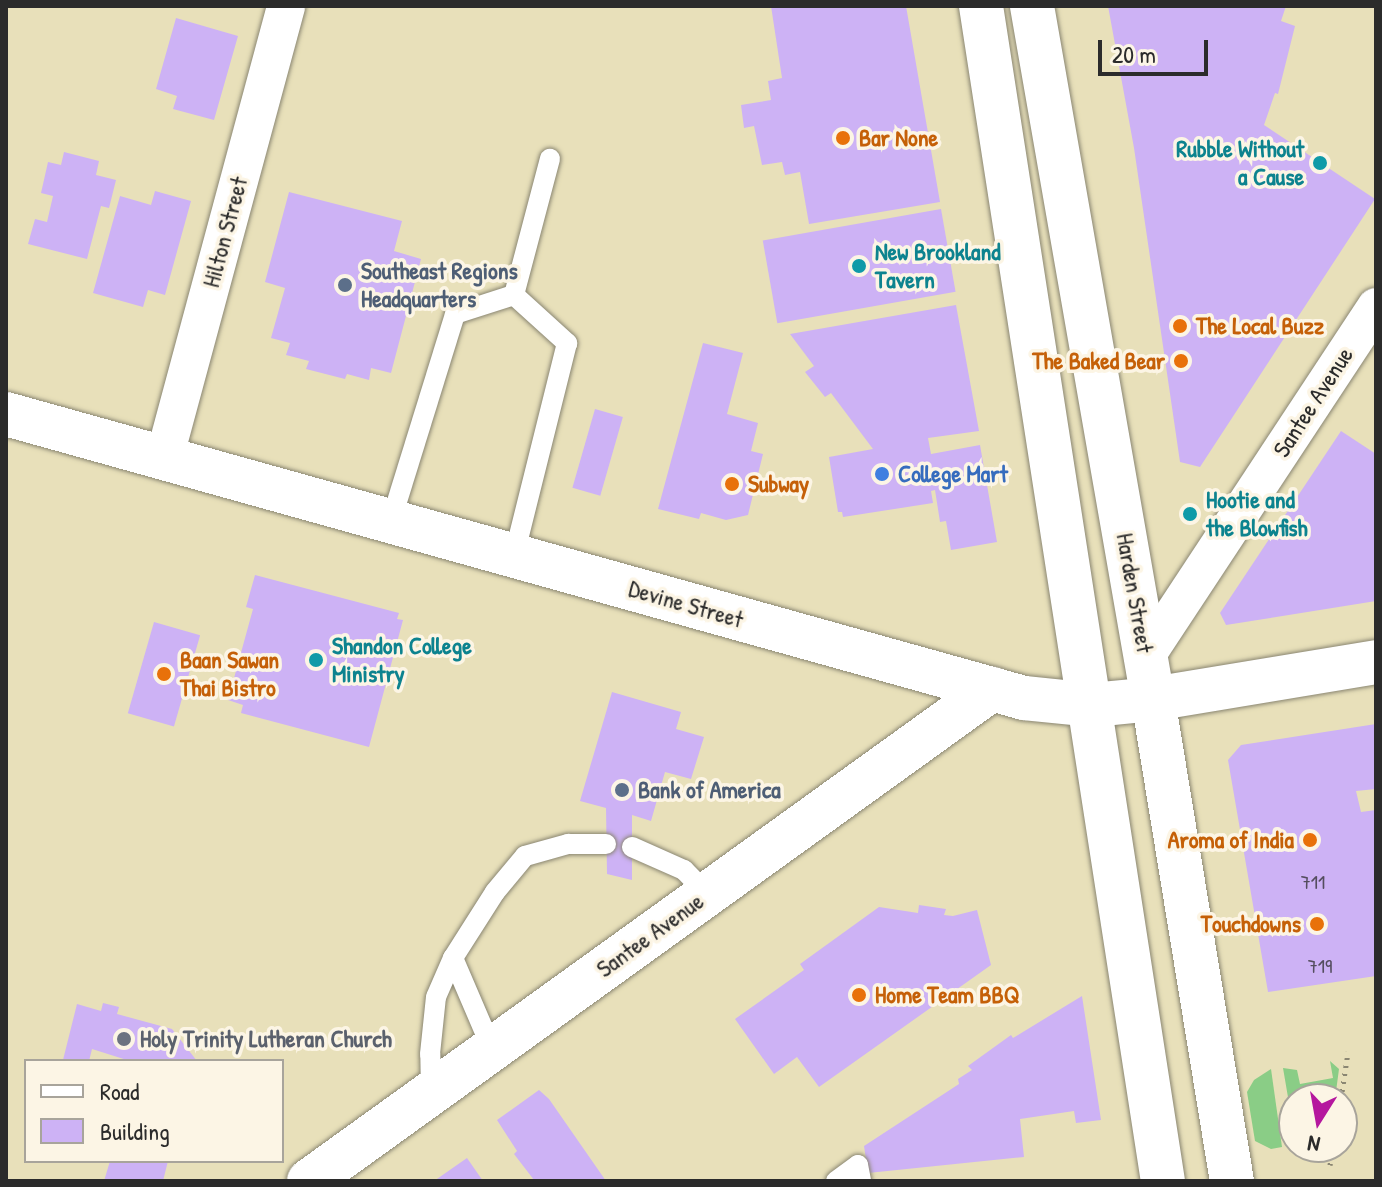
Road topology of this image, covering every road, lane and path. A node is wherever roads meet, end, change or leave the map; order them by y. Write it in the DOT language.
graph roads {
  1 [pos="286,6"];
  2 [pos="981,6"];
  3 [pos="1032,6"];
  4 [pos="550,159"];
  5 [pos="514,295"];
  6 [pos="1376,307"];
  7 [pos="6,414"];
  8 [pos="164,459"];
  9 [pos="391,521"];
  10 [pos="514,556"];
  11 [pos="1146,656"];
  12 [pos="1376,662"];
  13 [pos="992,689"];
  14 [pos="1153,699"];
  15 [pos="1092,705"];
  16 [pos="606,844"];
  17 [pos="632,847"];
  18 [pos="707,894"];
  19 [pos="453,958"];
  20 [pos="492,1049"];
  21 [pos="1348,1052"];
  22 [pos="1343,1083"];
  23 [pos="431,1093"];
  24 [pos="309,1181"];
  25 [pos="836,1181"];
  26 [pos="861,1181"];
  27 [pos="1163,1181"];
  28 [pos="1232,1181"];
  1 -- 8 [label="street, Hilton Street"];
  2 -- 15 [label="main road"];
  3 -- 11 [label="main road, Harden Street"];
  4 -- 5 [label="lane"];
  5 -- 9 [label="lane"];
  5 -- 10 [label="lane"];
  6 -- 11 [label="street, Santee Avenue"];
  7 -- 8 [label="main road, Devine Street"];
  8 -- 9 [label="main road, Devine Street"];
  9 -- 10 [label="main road, Devine Street"];
  10 -- 13 [label="main road, Devine Street"];
  11 -- 14 [label="main road, Harden Street"];
  12 -- 14 [label="main road, Devine Street"];
  13 -- 15 [label="main road, Devine Street"];
  13 -- 18 [label="main road, Santee Avenue"];
  14 -- 15 [label="main road, Devine Street"];
  14 -- 28 [label="main road, Harden Street"];
  15 -- 27 [label="main road"];
  16 -- 19 [label="lane"];
  17 -- 18 [label="lane"];
  18 -- 20 [label="main road, Santee Avenue"];
  19 -- 20 [label="lane"];
  19 -- 23 [label="lane"];
  20 -- 23 [label="main road, Santee Avenue"];
  21 -- 22 [label="path"];
  23 -- 24 [label="main road, Santee Avenue"];
  25 -- 26 [label="lane"];
}
